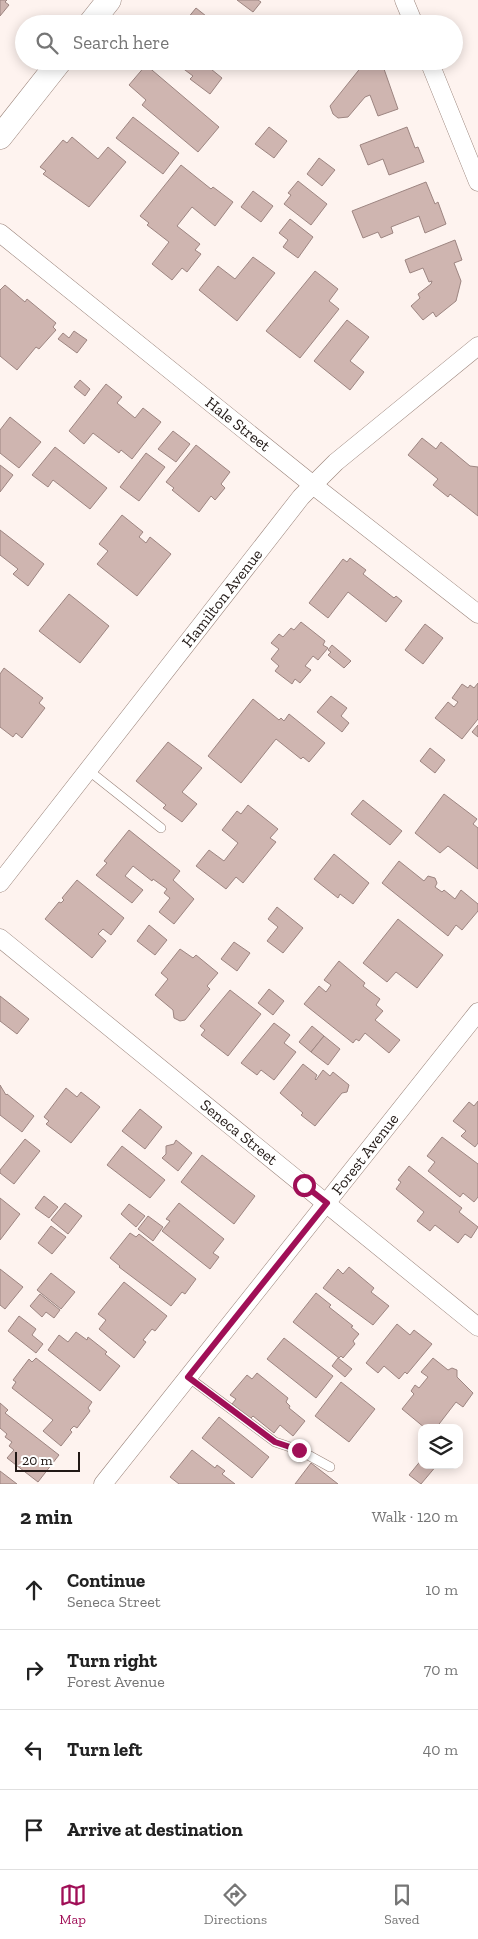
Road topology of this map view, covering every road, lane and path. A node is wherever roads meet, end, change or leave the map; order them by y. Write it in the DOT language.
graph roads {
  1 [pos="109,0"];
  2 [pos="404,0"];
  3 [pos="97,15"];
  4 [pos="410,15"];
  5 [pos="53,70"];
  6 [pos="433,70"];
  7 [pos="0,137"];
  8 [pos="478,182"];
  9 [pos="0,233"];
  10 [pos="478,346"];
  11 [pos="314,485"];
  12 [pos="478,614"];
  13 [pos="88,770"];
  14 [pos="161,828"];
  15 [pos="0,883"];
  16 [pos="0,938"];
  17 [pos="478,1012"];
  18 [pos="327,1203"];
  19 [pos="478,1327"];
  20 [pos="188,1377"];
  21 [pos="330,1467"];
  22 [pos="104,1484"];
  1 -- 3 [label="main road"];
  2 -- 4 [label="street"];
  5 -- 7 [label="main road"];
  6 -- 8 [label="street"];
  9 -- 11 [label="street, Hale Street"];
  10 -- 11 [label="street, Hamilton Avenue"];
  11 -- 12 [label="street, Hale Street"];
  11 -- 13 [label="street, Hamilton Avenue"];
  13 -- 14 [label="lane"];
  13 -- 15 [label="street, Hamilton Avenue"];
  16 -- 18 [label="street, Seneca Street"];
  17 -- 18 [label="street, Forest Avenue"];
  18 -- 19 [label="street, Seneca Street"];
  18 -- 20 [label="street, Forest Avenue"];
  20 -- 21 [label="lane"];
  20 -- 22 [label="street, Forest Avenue"];
}
